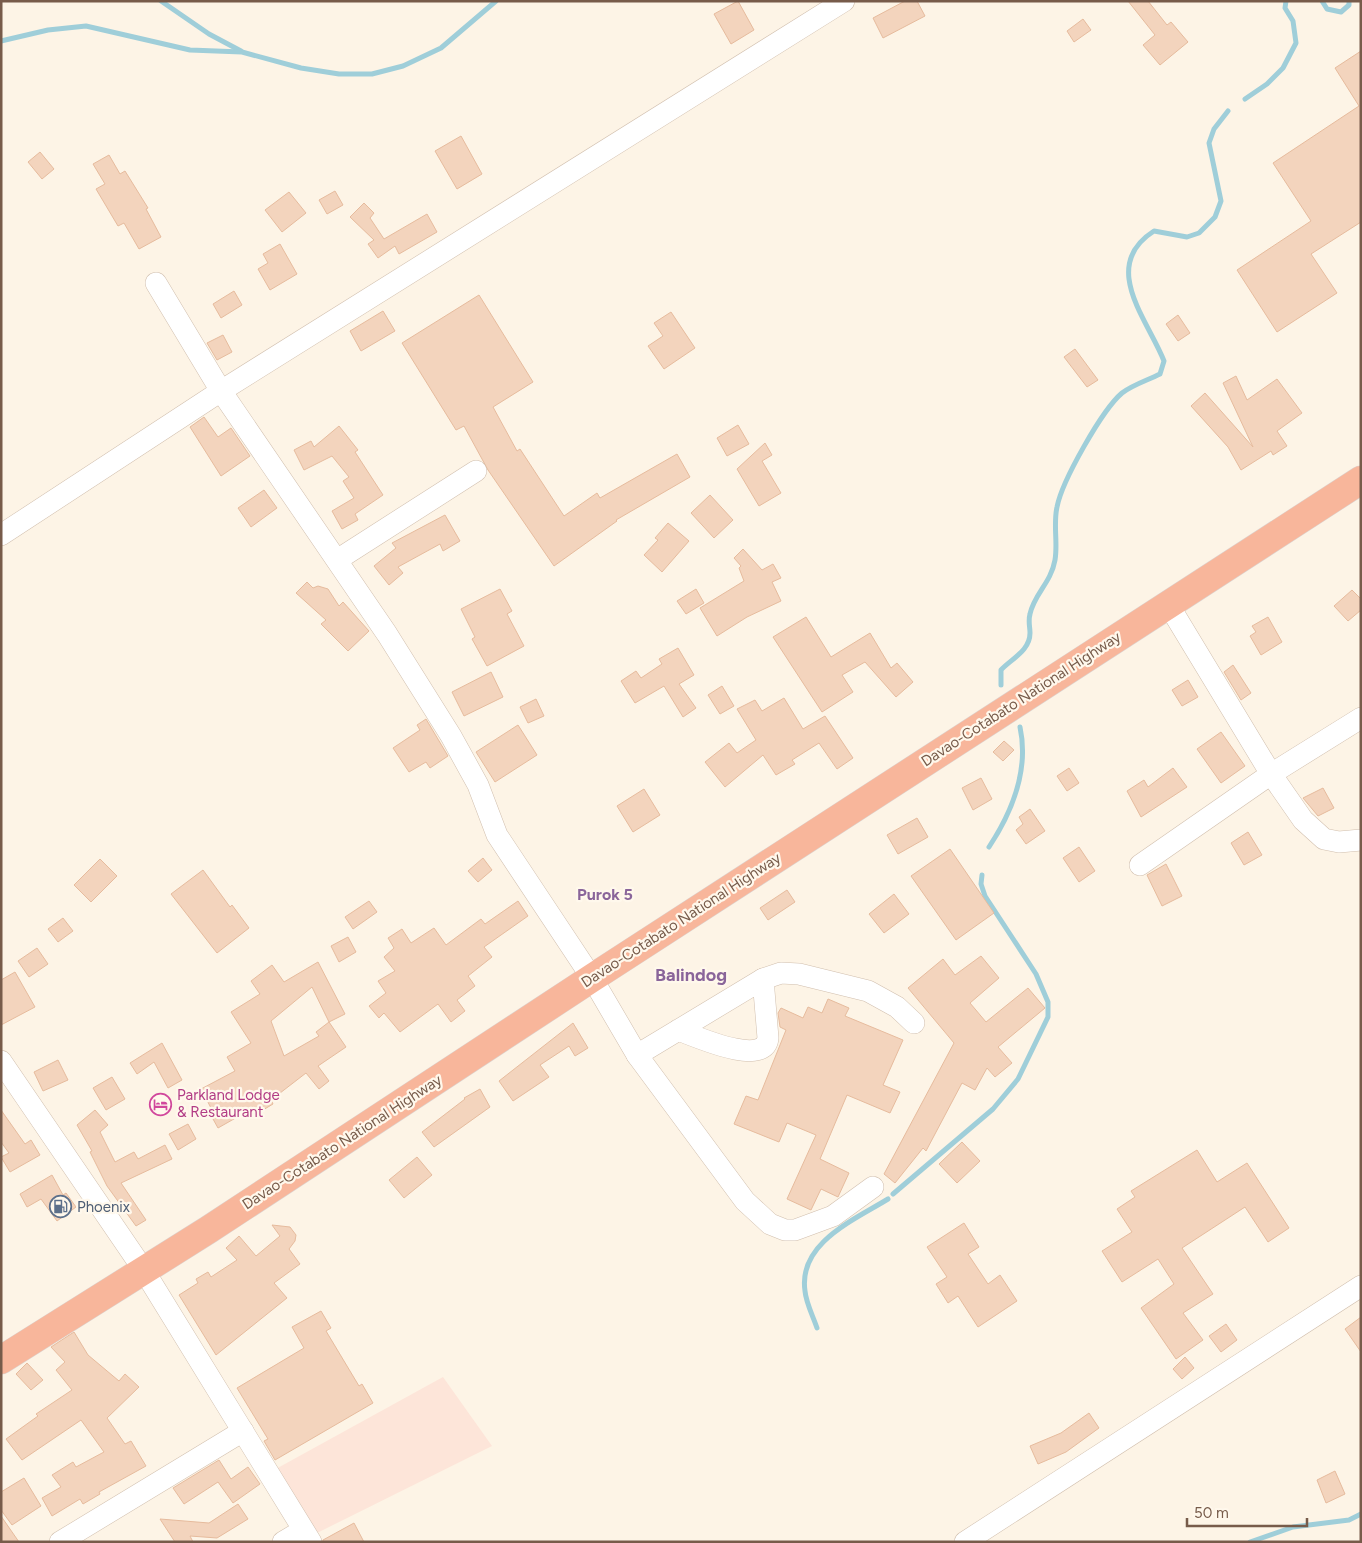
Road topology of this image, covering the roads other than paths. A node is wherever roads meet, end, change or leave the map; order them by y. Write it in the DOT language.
graph roads {
  1 [pos="844,1"];
  2 [pos="156,283"];
  3 [pos="221,390"];
  4 [pos="476,471"];
  5 [pos="1361,480"];
  6 [pos="1,535"];
  7 [pos="337,560"];
  8 [pos="1168,604"];
  9 [pos="1361,718"];
  10 [pos="1272,774"];
  11 [pos="1361,840"];
  12 [pos="1140,865"];
  13 [pos="592,978"];
  14 [pos="763,978"];
  15 [pos="914,1022"];
  16 [pos="678,1030"];
  17 [pos="637,1055"];
  18 [pos="1,1061"];
  19 [pos="873,1187"];
  20 [pos="143,1270"];
  21 [pos="1361,1286"];
  22 [pos="1,1360"];
  23 [pos="243,1430"];
  24 [pos="307,1536"];
  25 [pos="60,1542"];
  26 [pos="283,1542"];
  27 [pos="965,1542"];
  1 -- 3 [label="street"];
  2 -- 3 [label="street"];
  3 -- 6 [label="street"];
  3 -- 7 [label="street"];
  4 -- 7 [label="street"];
  5 -- 8 [label="highway, Davao-Cotabato National Highway"];
  7 -- 13 [label="street"];
  8 -- 10 [label="street"];
  8 -- 13 [label="highway, Davao-Cotabato National Highway"];
  9 -- 10 [label="street"];
  10 -- 11 [label="street"];
  10 -- 12 [label="street"];
  13 -- 17 [label="street"];
  13 -- 20 [label="highway, Davao-Cotabato National Highway"];
  14 -- 15 [label="street"];
  14 -- 16 [label="street"];
  14 -- 16 [label="street"];
  16 -- 17 [label="street"];
  17 -- 19 [label="street"];
  18 -- 20 [label="street"];
  20 -- 22 [label="highway, Davao-Cotabato National Highway"];
  20 -- 23 [label="street"];
  21 -- 27 [label="street"];
  23 -- 24 [label="street"];
  23 -- 25 [label="street"];
  24 -- 26 [label="street"];
}
